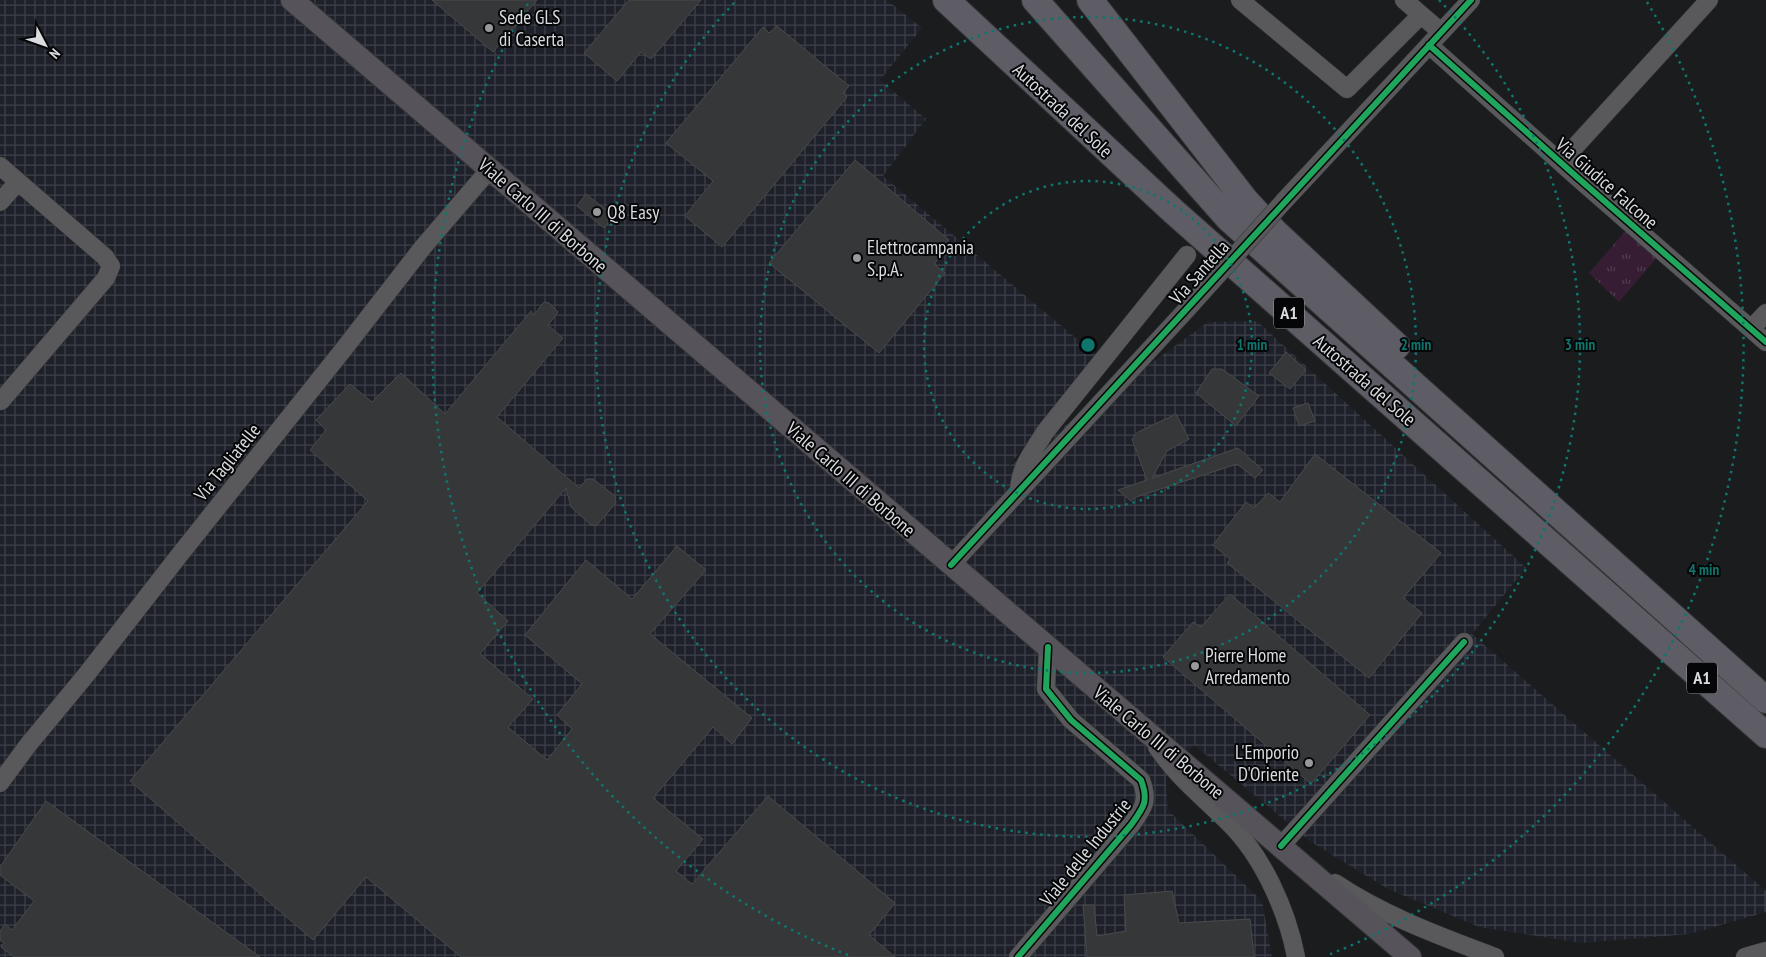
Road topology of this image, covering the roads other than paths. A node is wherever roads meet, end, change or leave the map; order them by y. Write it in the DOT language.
graph roads {
  1 [pos="292,0"];
  2 [pos="946,0"];
  3 [pos="1035,0"];
  4 [pos="1090,0"];
  5 [pos="1240,0"];
  6 [pos="1404,0"];
  7 [pos="1471,0"];
  8 [pos="1709,0"];
  9 [pos="1421,15"];
  10 [pos="1435,38"];
  11 [pos="1561,162"];
  12 [pos="0,166"];
  13 [pos="490,170"];
  14 [pos="18,182"];
  15 [pos="0,202"];
  16 [pos="1187,255"];
  17 [pos="1766,313"];
  18 [pos="1751,329"];
  19 [pos="1766,342"];
  20 [pos="1,401"];
  21 [pos="1477,440"];
  22 [pos="1019,491"];
  23 [pos="951,565"];
  24 [pos="1464,642"];
  25 [pos="1048,647"];
  26 [pos="1766,700"];
  27 [pos="1145,730"];
  28 [pos="1766,735"];
  29 [pos="0,783"];
  30 [pos="1285,849"];
  31 [pos="1766,951"];
  32 [pos="1018,957"];
  33 [pos="1296,957"];
  34 [pos="1410,957"];
  35 [pos="1495,957"];
  36 [pos="1745,957"];
  1 -- 13 [label="main road, Viale Carlo III di Borbone"];
  2 -- 28 [label="highway, Autostrada del Sole / A1"];
  3 -- 21 [label="highway, Autostrada del Sole / A1"];
  4 -- 21 [label="highway"];
  5 -- 9 [label="street"];
  6 -- 9 [label="street, Via Giudice Falcone"];
  7 -- 10 [label="street, Via Santella"];
  8 -- 11 [label="street"];
  9 -- 10 [label="street, Via Giudice Falcone"];
  10 -- 11 [label="street, Via Giudice Falcone"];
  10 -- 22 [label="street, Via Santella, bridge"];
  11 -- 18 [label="street, Via Giudice Falcone"];
  12 -- 14 [label="street"];
  13 -- 23 [label="main road, Viale Carlo III di Borbone"];
  13 -- 29 [label="street, Via Tagliatelle"];
  14 -- 15 [label="street"];
  14 -- 20 [label="street"];
  16 -- 22 [label="street"];
  17 -- 18 [label="street"];
  18 -- 19 [label="street, Via Giudice Falcone"];
  21 -- 26 [label="highway, Autostrada del Sole / A1"];
  22 -- 23 [label="street, Via Santella"];
  23 -- 25 [label="main road, Viale Carlo III di Borbone"];
  24 -- 30 [label="street"];
  25 -- 27 [label="main road, Viale Carlo III di Borbone"];
  25 -- 32 [label="street, Viale delle Industrie"];
  27 -- 30 [label="main road, Viale Carlo III di Borbone"];
  27 -- 33 [label="street"];
  30 -- 34 [label="main road, Viale Carlo III di Borbone"];
  30 -- 35 [label="street"];
  31 -- 36 [label="street"];
}
